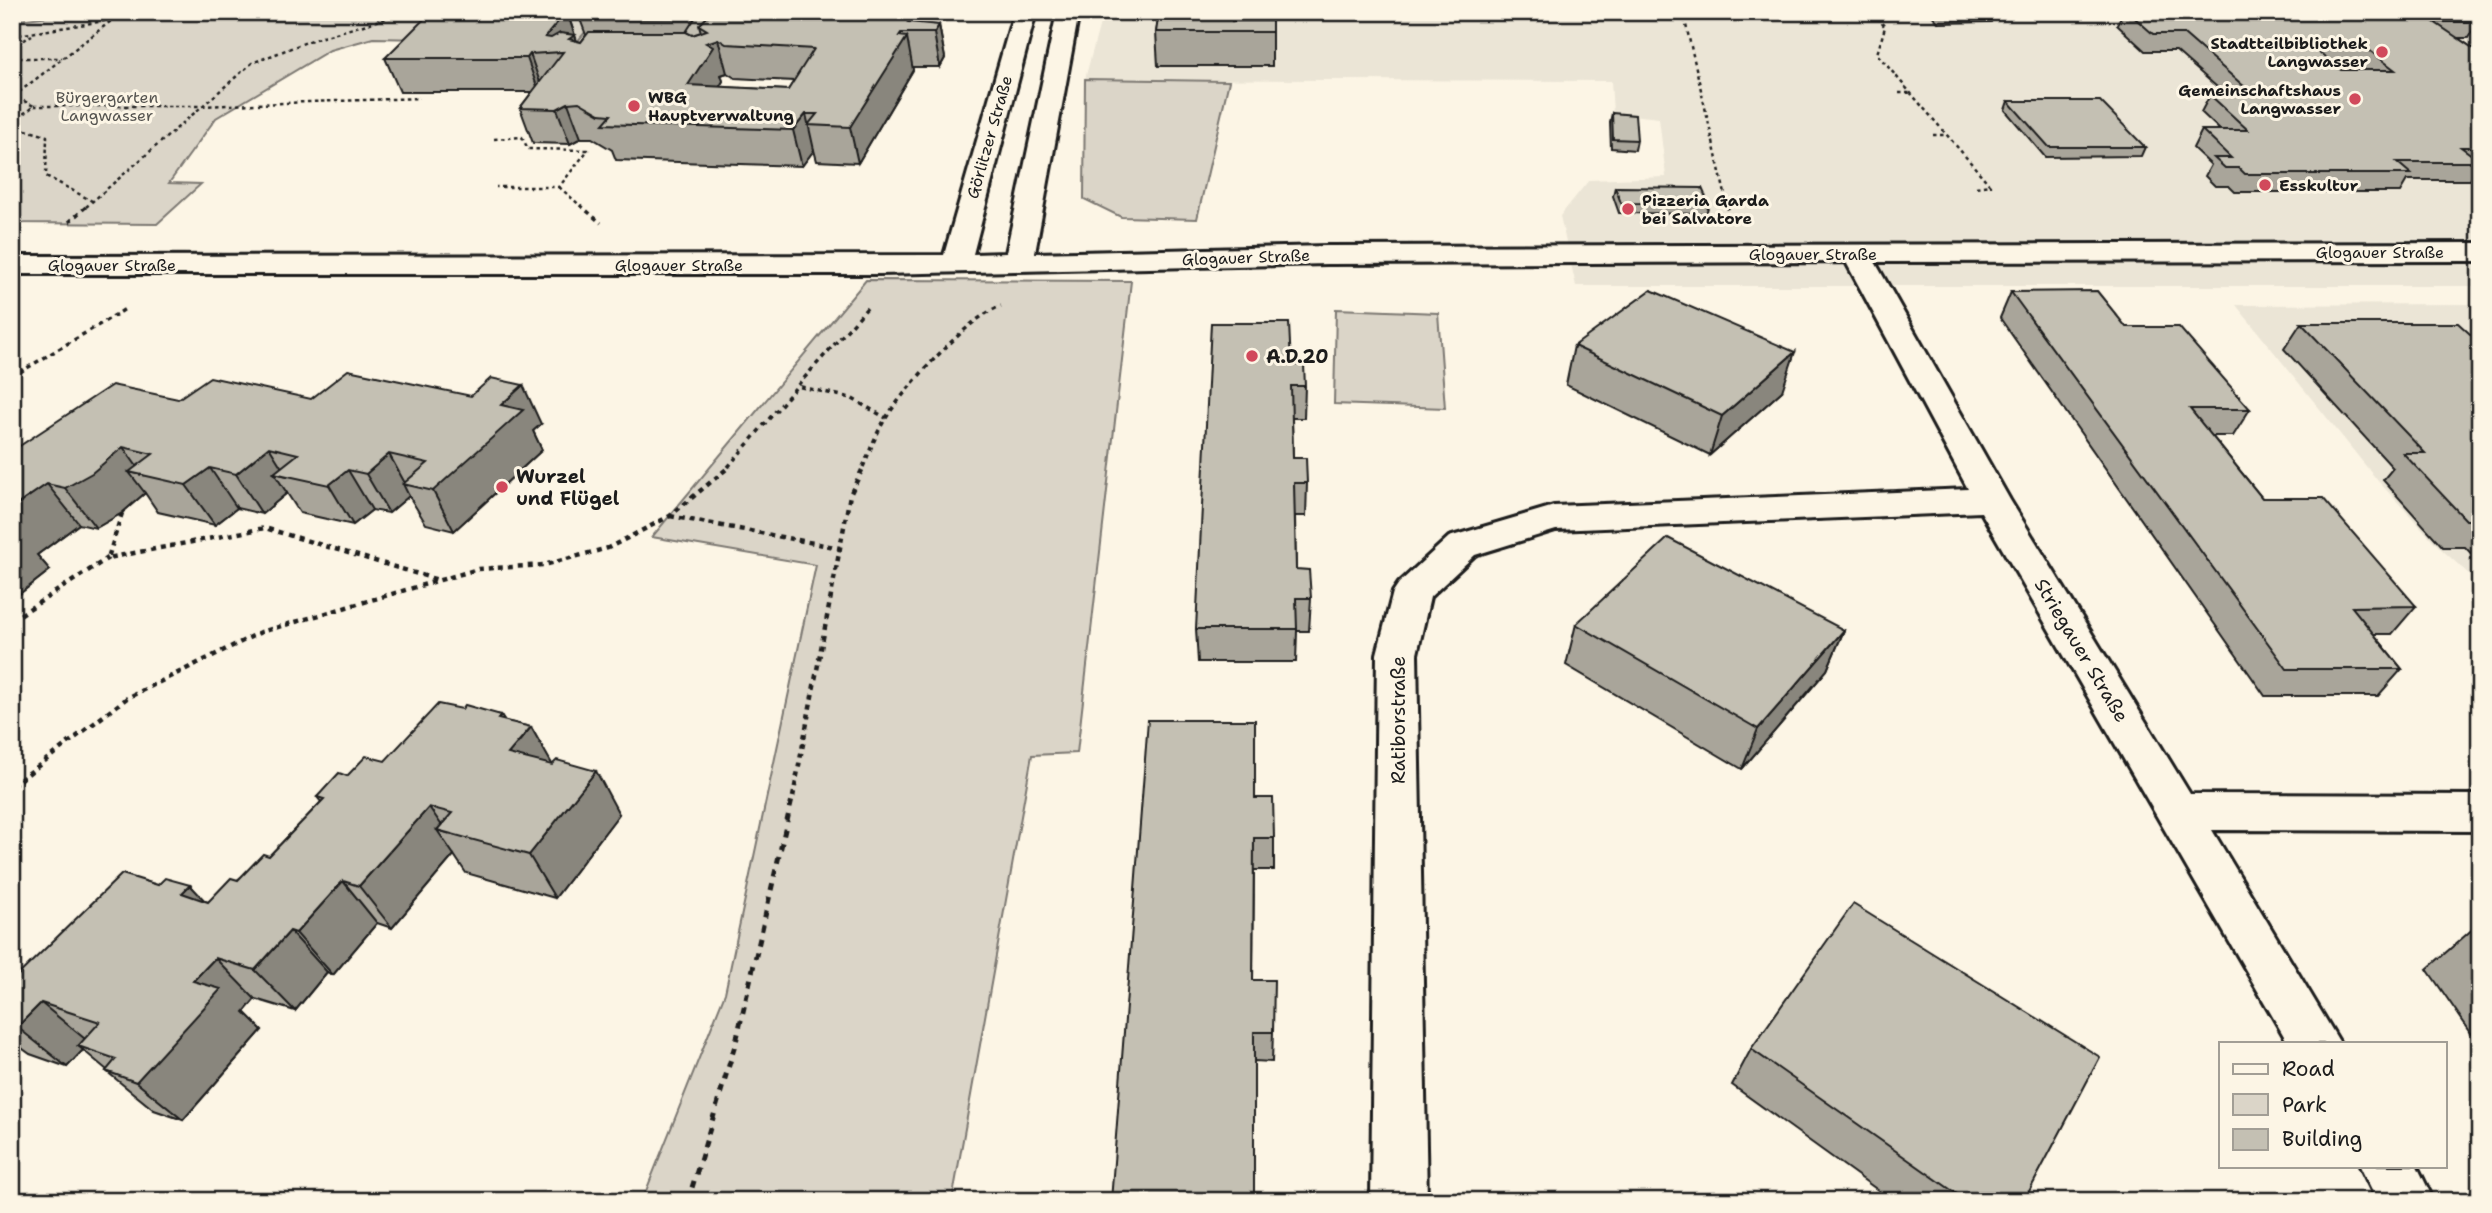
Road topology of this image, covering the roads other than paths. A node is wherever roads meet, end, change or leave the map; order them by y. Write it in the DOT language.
graph roads {
  1 [pos="1025,12"];
  2 [pos="1068,12"];
  3 [pos="2480,252"];
  4 [pos="1856,254"];
  5 [pos="1018,262"];
  6 [pos="956,263"];
  7 [pos="12,265"];
  8 [pos="1992,500"];
  9 [pos="2180,812"];
  10 [pos="2480,813"];
  11 [pos="2314,1042"];
  12 [pos="2388,1168"];
  13 [pos="1399,1201"];
  14 [pos="2407,1201"];
  1 -- 6 [label="street, Görlitzer Straße"];
  2 -- 5 [label="street"];
  3 -- 4 [label="street, Glogauer Straße"];
  4 -- 5 [label="street, Glogauer Straße"];
  4 -- 8 [label="street, Striegauer Straße"];
  5 -- 6 [label="street, Glogauer Straße"];
  6 -- 7 [label="street, Glogauer Straße"];
  8 -- 9 [label="street, Striegauer Straße"];
  8 -- 13 [label="street, Ratiborstraße"];
  9 -- 10 [label="street"];
  9 -- 11 [label="street, Striegauer Straße"];
  12 -- 14 [label="street"];
}
